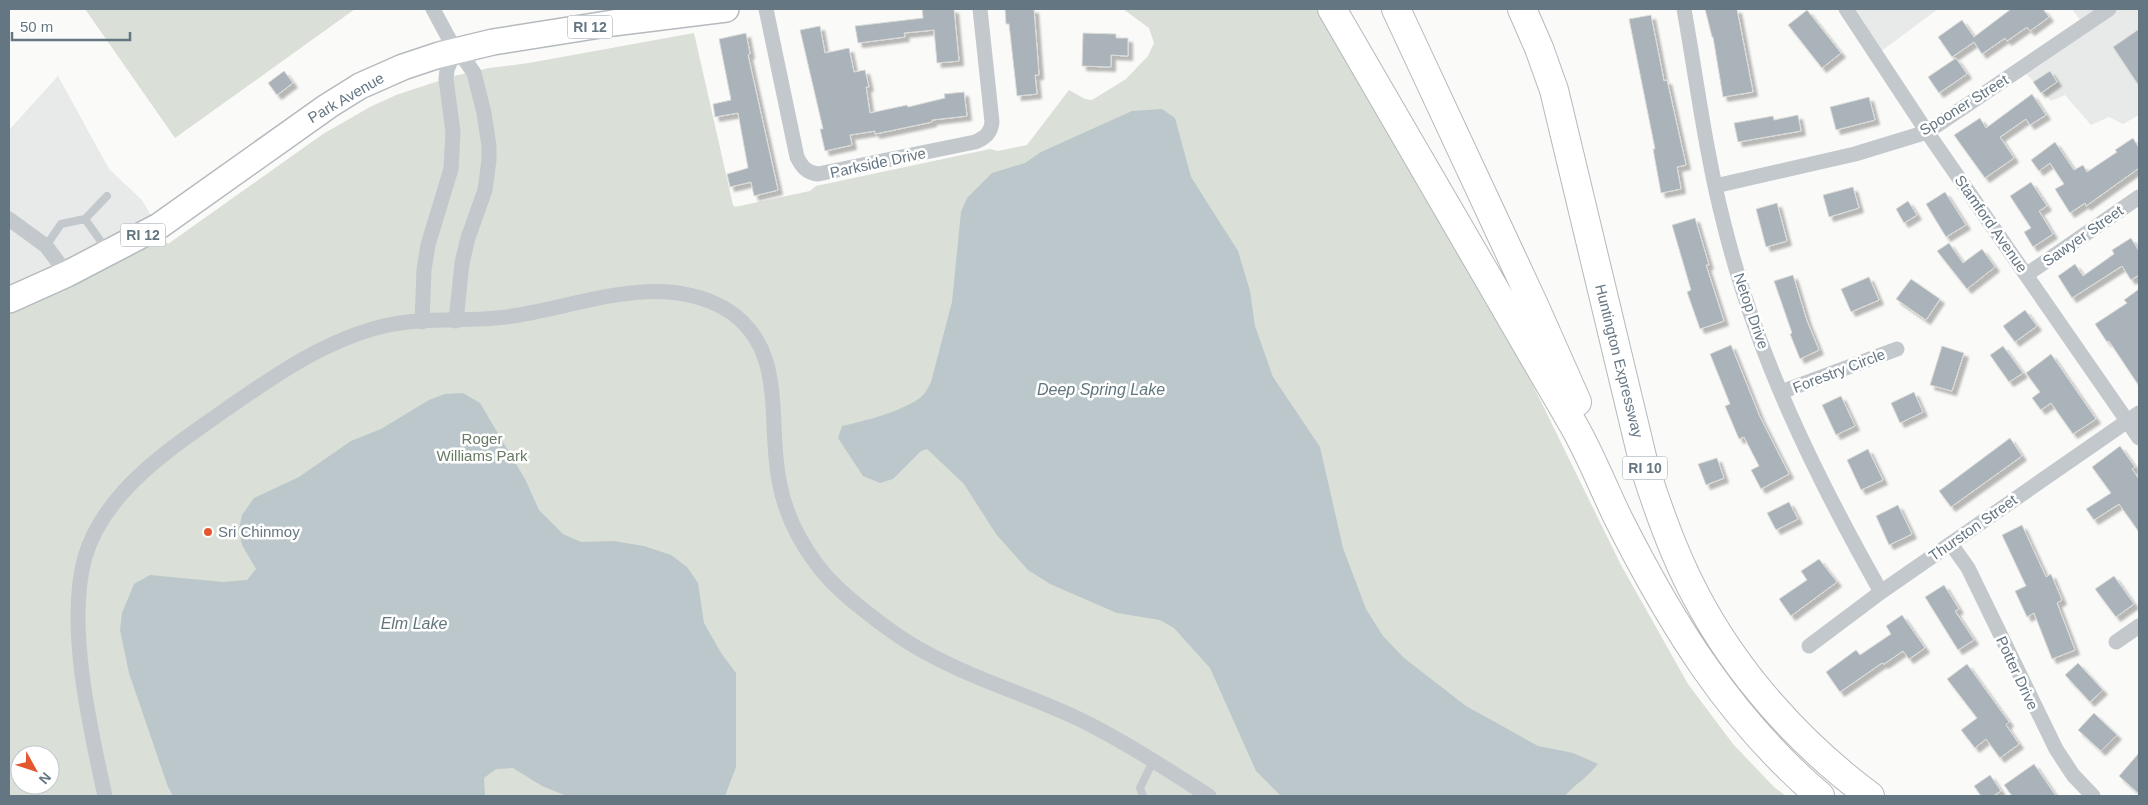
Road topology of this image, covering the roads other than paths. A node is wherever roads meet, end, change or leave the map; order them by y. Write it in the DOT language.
graph roads {
  1 [pos="434,9"];
  2 [pos="726,9"];
  3 [pos="766,9"];
  4 [pos="980,9"];
  5 [pos="1332,9"];
  6 [pos="1396,9"];
  7 [pos="1522,9"];
  8 [pos="1684,9"];
  9 [pos="1846,9"];
  10 [pos="2109,9"];
  11 [pos="455,50"];
  12 [pos="1927,132"];
  13 [pos="1715,186"];
  14 [pos="107,196"];
  15 [pos="2139,197"];
  16 [pos="9,219"];
  17 [pos="85,219"];
  18 [pos="46,246"];
  19 [pos="108,253"];
  20 [pos="66,274"];
  21 [pos="2026,275"];
  22 [pos="9,300"];
  23 [pos="456,321"];
  24 [pos="422,322"];
  25 [pos="1897,349"];
  26 [pos="1781,392"];
  27 [pos="2133,417"];
  28 [pos="2139,438"];
  29 [pos="1951,544"];
  30 [pos="1656,588"];
  31 [pos="1880,592"];
  32 [pos="2139,626"];
  33 [pos="2116,642"];
  34 [pos="1809,646"];
  35 [pos="1153,761"];
  36 [pos="105,796"];
  37 [pos="1143,796"];
  38 [pos="1209,796"];
  39 [pos="1820,796"];
  40 [pos="1870,796"];
  41 [pos="2093,796"];
  1 -- 11 [label="street"];
  2 -- 11 [label="main road, Park Avenue / RI 12"];
  3 -- 4 [label="street, Parkside Drive"];
  5 -- 30 [label="highway"];
  6 -- 30 [label="highway, RI 10"];
  7 -- 40 [label="highway, Huntington Expressway / RI 10"];
  8 -- 13 [label="street, Netop Drive"];
  9 -- 12 [label="street, Stamford Avenue"];
  10 -- 12 [label="street, Spooner Street"];
  11 -- 19 [label="main road, Park Avenue / RI 12"];
  11 -- 23 [label="street"];
  11 -- 24 [label="street"];
  12 -- 13 [label="street, Spooner Street"];
  12 -- 21 [label="street, Stamford Avenue"];
  13 -- 26 [label="street, Netop Drive"];
  14 -- 17 [label="lane"];
  15 -- 21 [label="street, Sawyer Street"];
  16 -- 18 [label="street"];
  17 -- 18 [label="lane"];
  17 -- 19 [label="lane"];
  18 -- 20 [label="street"];
  19 -- 20 [label="main road, Park Avenue / RI 12"];
  20 -- 22 [label="main road, Park Avenue / RI 12"];
  21 -- 27 [label="street, Stamford Avenue"];
  23 -- 24 [label="street"];
  23 -- 35 [label="street"];
  24 -- 36 [label="street"];
  25 -- 26 [label="street, Forestry Circle"];
  26 -- 31 [label="street, Netop Drive"];
  27 -- 28 [label="street, Stamford Avenue"];
  27 -- 29 [label="street, Thurston Street"];
  29 -- 31 [label="street, Thurston Street"];
  29 -- 41 [label="street, Potter Drive"];
  30 -- 39 [label="highway, RI 10"];
  31 -- 34 [label="street, Thurston Street"];
  32 -- 33 [label="street"];
  35 -- 37 [label="lane"];
  35 -- 38 [label="street"];
}
